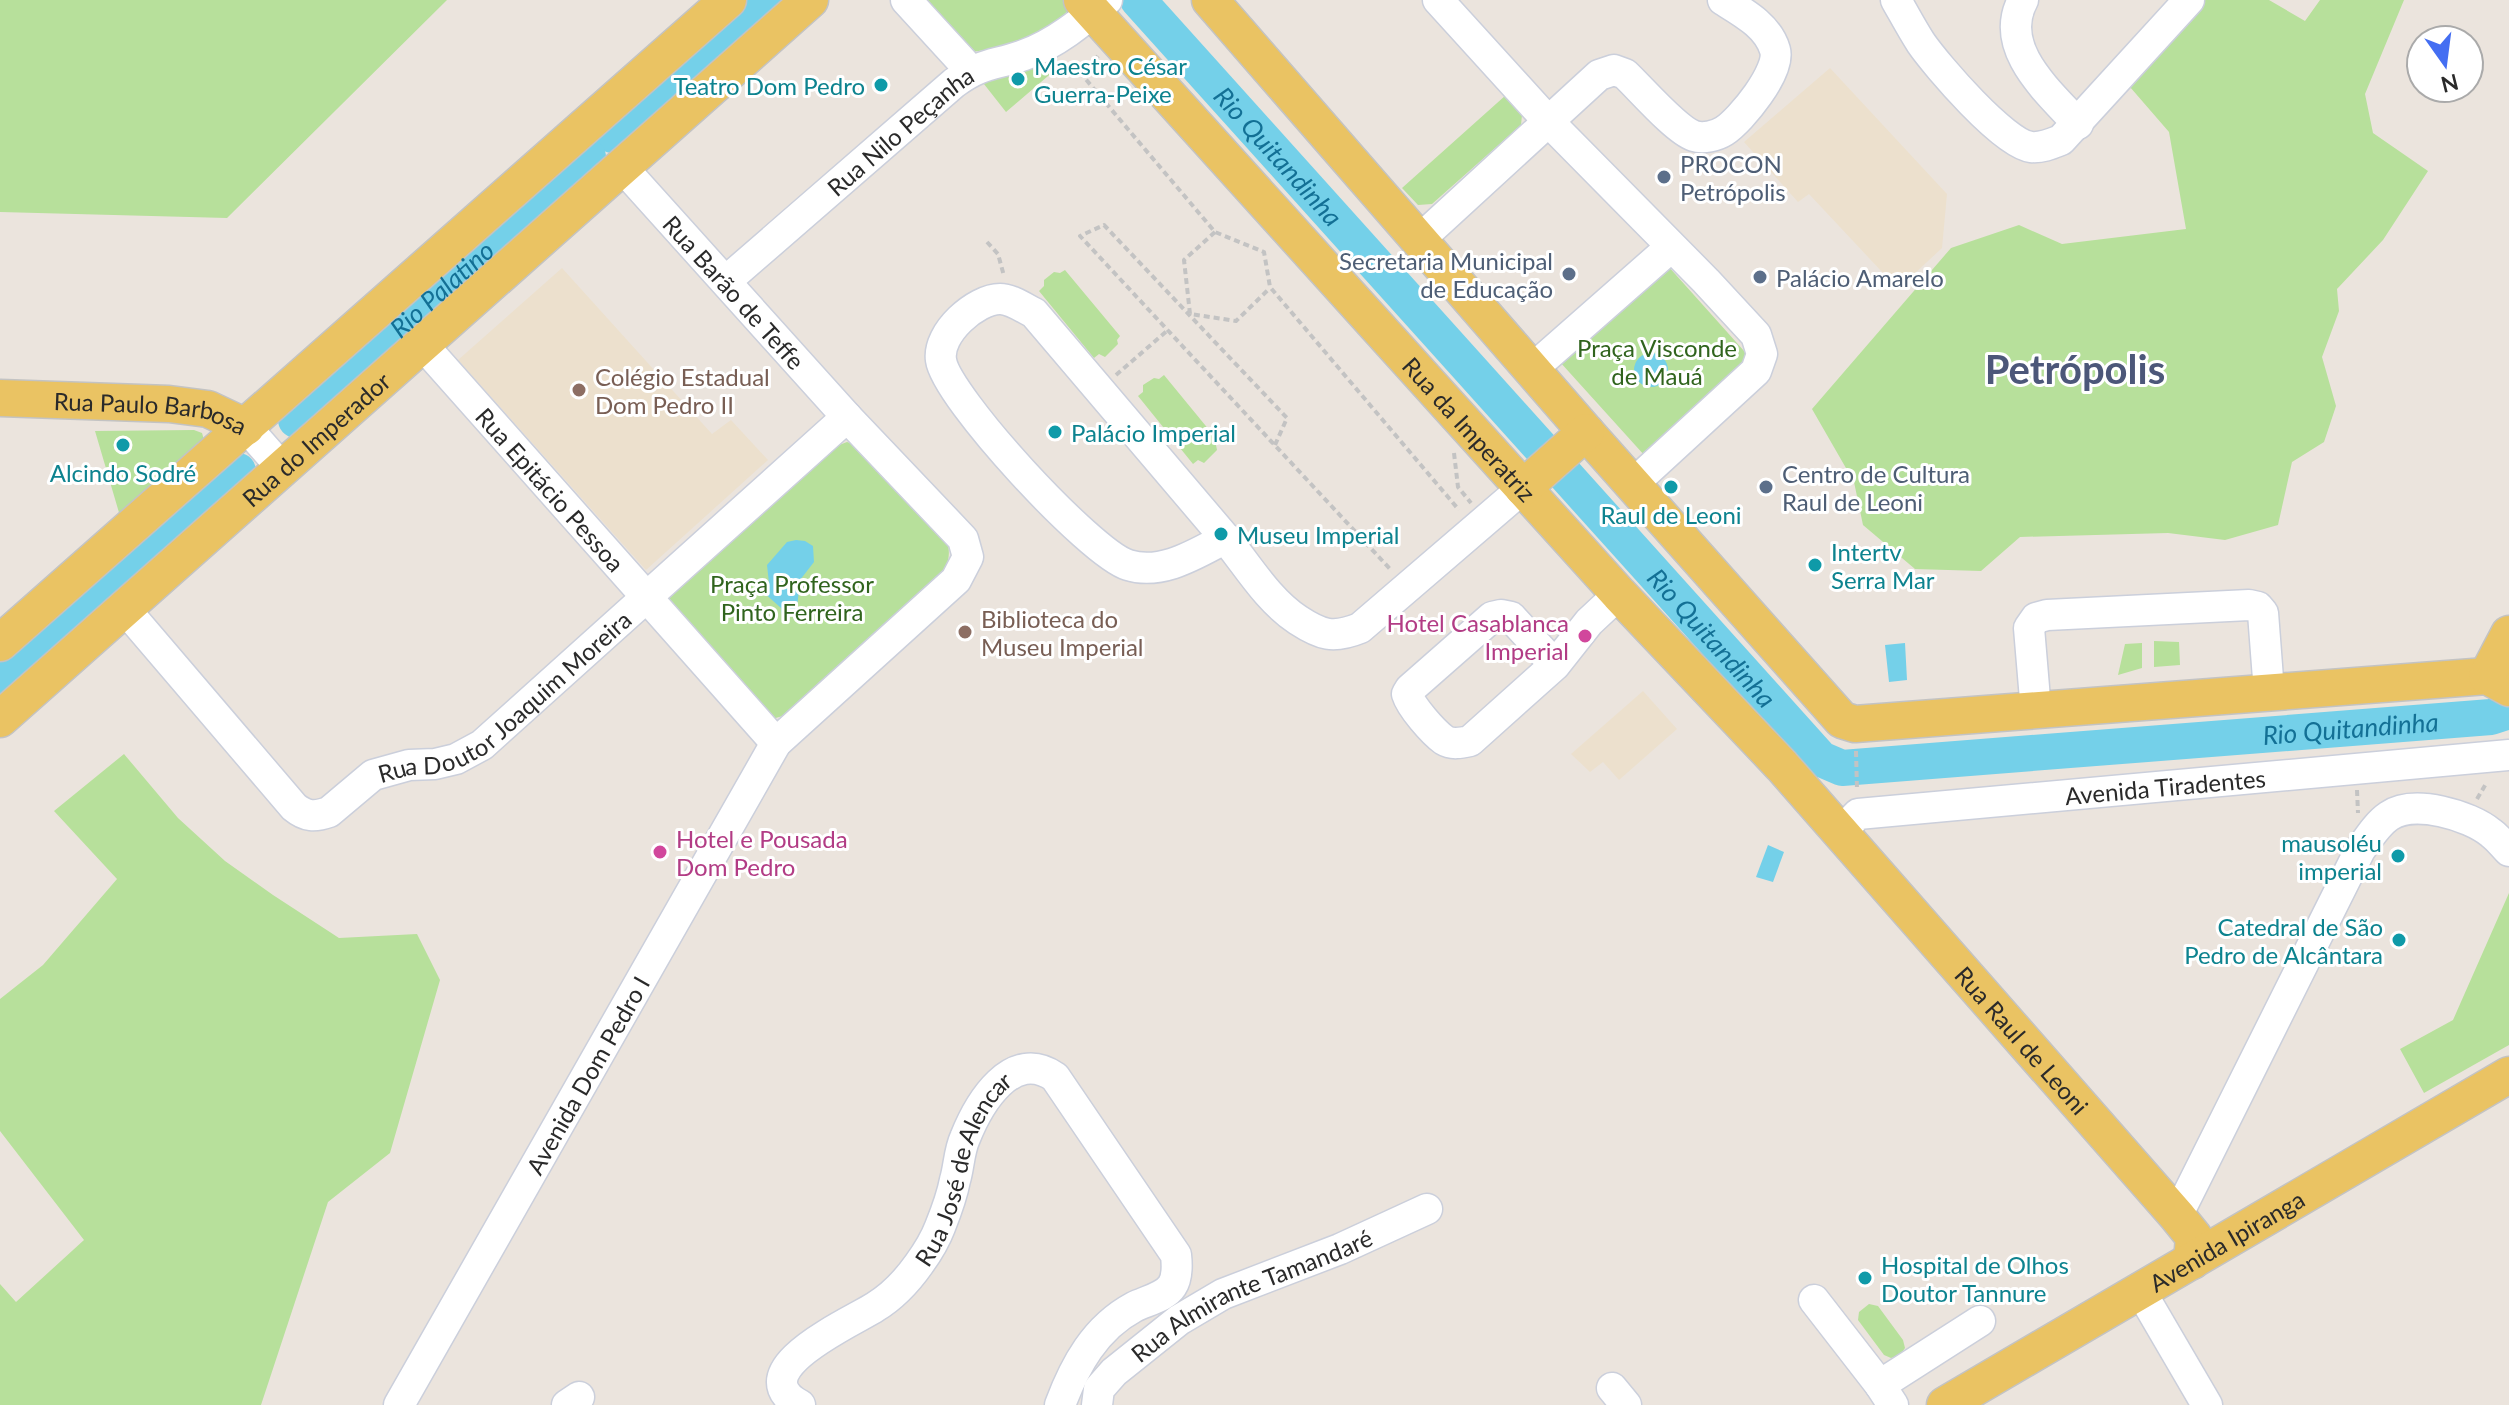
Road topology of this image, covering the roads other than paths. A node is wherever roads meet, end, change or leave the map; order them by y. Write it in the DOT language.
graph roads {
  1 [pos="728,0"];
  2 [pos="810,0"];
  3 [pos="906,0"];
  4 [pos="1210,0"];
  5 [pos="1438,0"];
  6 [pos="1723,0"];
  7 [pos="1896,0"];
  8 [pos="2023,0"];
  9 [pos="2189,0"];
  10 [pos="1094,4"];
  11 [pos="971,71"];
  12 [pos="1549,122"];
  13 [pos="2078,124"];
  14 [pos="622,167"];
  15 [pos="1419,240"];
  16 [pos="1671,247"];
  17 [pos="726,281"];
  18 [pos="422,344"];
  19 [pos="1531,370"];
  20 [pos="0,398"];
  21 [pos="847,417"];
  22 [pos="246,427"];
  23 [pos="1586,432"];
  24 [pos="282,468"];
  25 [pos="1633,484"];
  26 [pos="1523,488"];
  27 [pos="1226,538"];
  28 [pos="1619,594"];
  29 [pos="646,597"];
  30 [pos="124,608"];
  31 [pos="2509,634"];
  32 [pos="0,643"];
  33 [pos="1555,665"];
  34 [pos="2498,682"];
  35 [pos="2269,692"];
  36 [pos="2036,711"];
  37 [pos="0,719"];
  38 [pos="776,743"];
  39 [pos="2507,760"];
  40 [pos="1853,829"];
  41 [pos="2509,851"];
  42 [pos="2509,1075"];
  43 [pos="1427,1209"];
  44 [pos="2196,1239"];
  45 [pos="2141,1292"];
  46 [pos="1160,1296"];
  47 [pos="1814,1300"];
  48 [pos="1179,1320"];
  49 [pos="1980,1321"];
  50 [pos="1887,1395"];
  51 [pos="399,1405"];
  52 [pos="800,1405"];
  53 [pos="1060,1405"];
  54 [pos="1097,1405"];
  55 [pos="1945,1405"];
  56 [pos="2207,1405"];
  1 -- 22 [label="main road"];
  2 -- 14 [label="main road, Rua do Imperador"];
  3 -- 11 [label="street"];
  4 -- 15 [label="main road"];
  5 -- 12 [label="street"];
  6 -- 12 [label="street"];
  7 -- 13 [label="street"];
  8 -- 13 [label="street"];
  9 -- 13 [label="street"];
  10 -- 11 [label="street, Rua Nilo Peçanha"];
  10 -- 26 [label="main road, Rua da Imperatriz"];
  11 -- 17 [label="street, Rua Nilo Peçanha"];
  12 -- 15 [label="street"];
  12 -- 16 [label="street"];
  14 -- 17 [label="street, Rua Barão de Teffe"];
  14 -- 18 [label="main road, Rua do Imperador"];
  15 -- 19 [label="main road"];
  16 -- 19 [label="street"];
  16 -- 25 [label="street"];
  17 -- 21 [label="street, Rua Barão de Teffe"];
  18 -- 24 [label="main road, Rua do Imperador"];
  18 -- 29 [label="street, Rua Epitácio Pessoa"];
  19 -- 23 [label="main road"];
  20 -- 22 [label="main road, Rua Paulo Barbosa"];
  21 -- 29 [label="street"];
  21 -- 38 [label="street"];
  22 -- 24 [label="street, Rua Paulo Barbosa"];
  22 -- 32 [label="main road"];
  23 -- 25 [label="main road"];
  23 -- 26 [label="main road"];
  24 -- 30 [label="main road, Rua do Imperador"];
  25 -- 36 [label="main road"];
  26 -- 27 [label="street"];
  26 -- 28 [label="main road, Rua da Imperatriz"];
  27 -- 27 [label="street"];
  28 -- 33 [label="street"];
  28 -- 40 [label="main road, Rua da Imperatriz"];
  29 -- 30 [label="street, Rua Doutor Joaquim Moreira"];
  29 -- 38 [label="street, Rua Epitácio Pessoa"];
  30 -- 37 [label="main road, Rua do Imperador"];
  31 -- 34 [label="main road"];
  33 -- 33 [label="street"];
  34 -- 35 [label="main road"];
  35 -- 36 [label="main road"];
  35 -- 36 [label="street"];
  38 -- 51 [label="street, Avenida Dom Pedro I"];
  39 -- 40 [label="street, Avenida Tiradentes"];
  40 -- 44 [label="main road, Rua Raul de Leoni"];
  41 -- 44 [label="street"];
  42 -- 44 [label="main road, Avenida Ipiranga"];
  43 -- 48 [label="street, Rua Almirante Tamandaré"];
  44 -- 45 [label="main road, Avenida Ipiranga"];
  45 -- 55 [label="main road, Avenida Ipiranga"];
  45 -- 56 [label="street"];
  46 -- 48 [label="street"];
  46 -- 52 [label="street, Rua José de Alencar"];
  46 -- 53 [label="street"];
  47 -- 50 [label="street"];
  48 -- 54 [label="street, Rua Almirante Tamandaré"];
  49 -- 50 [label="street"];
}
